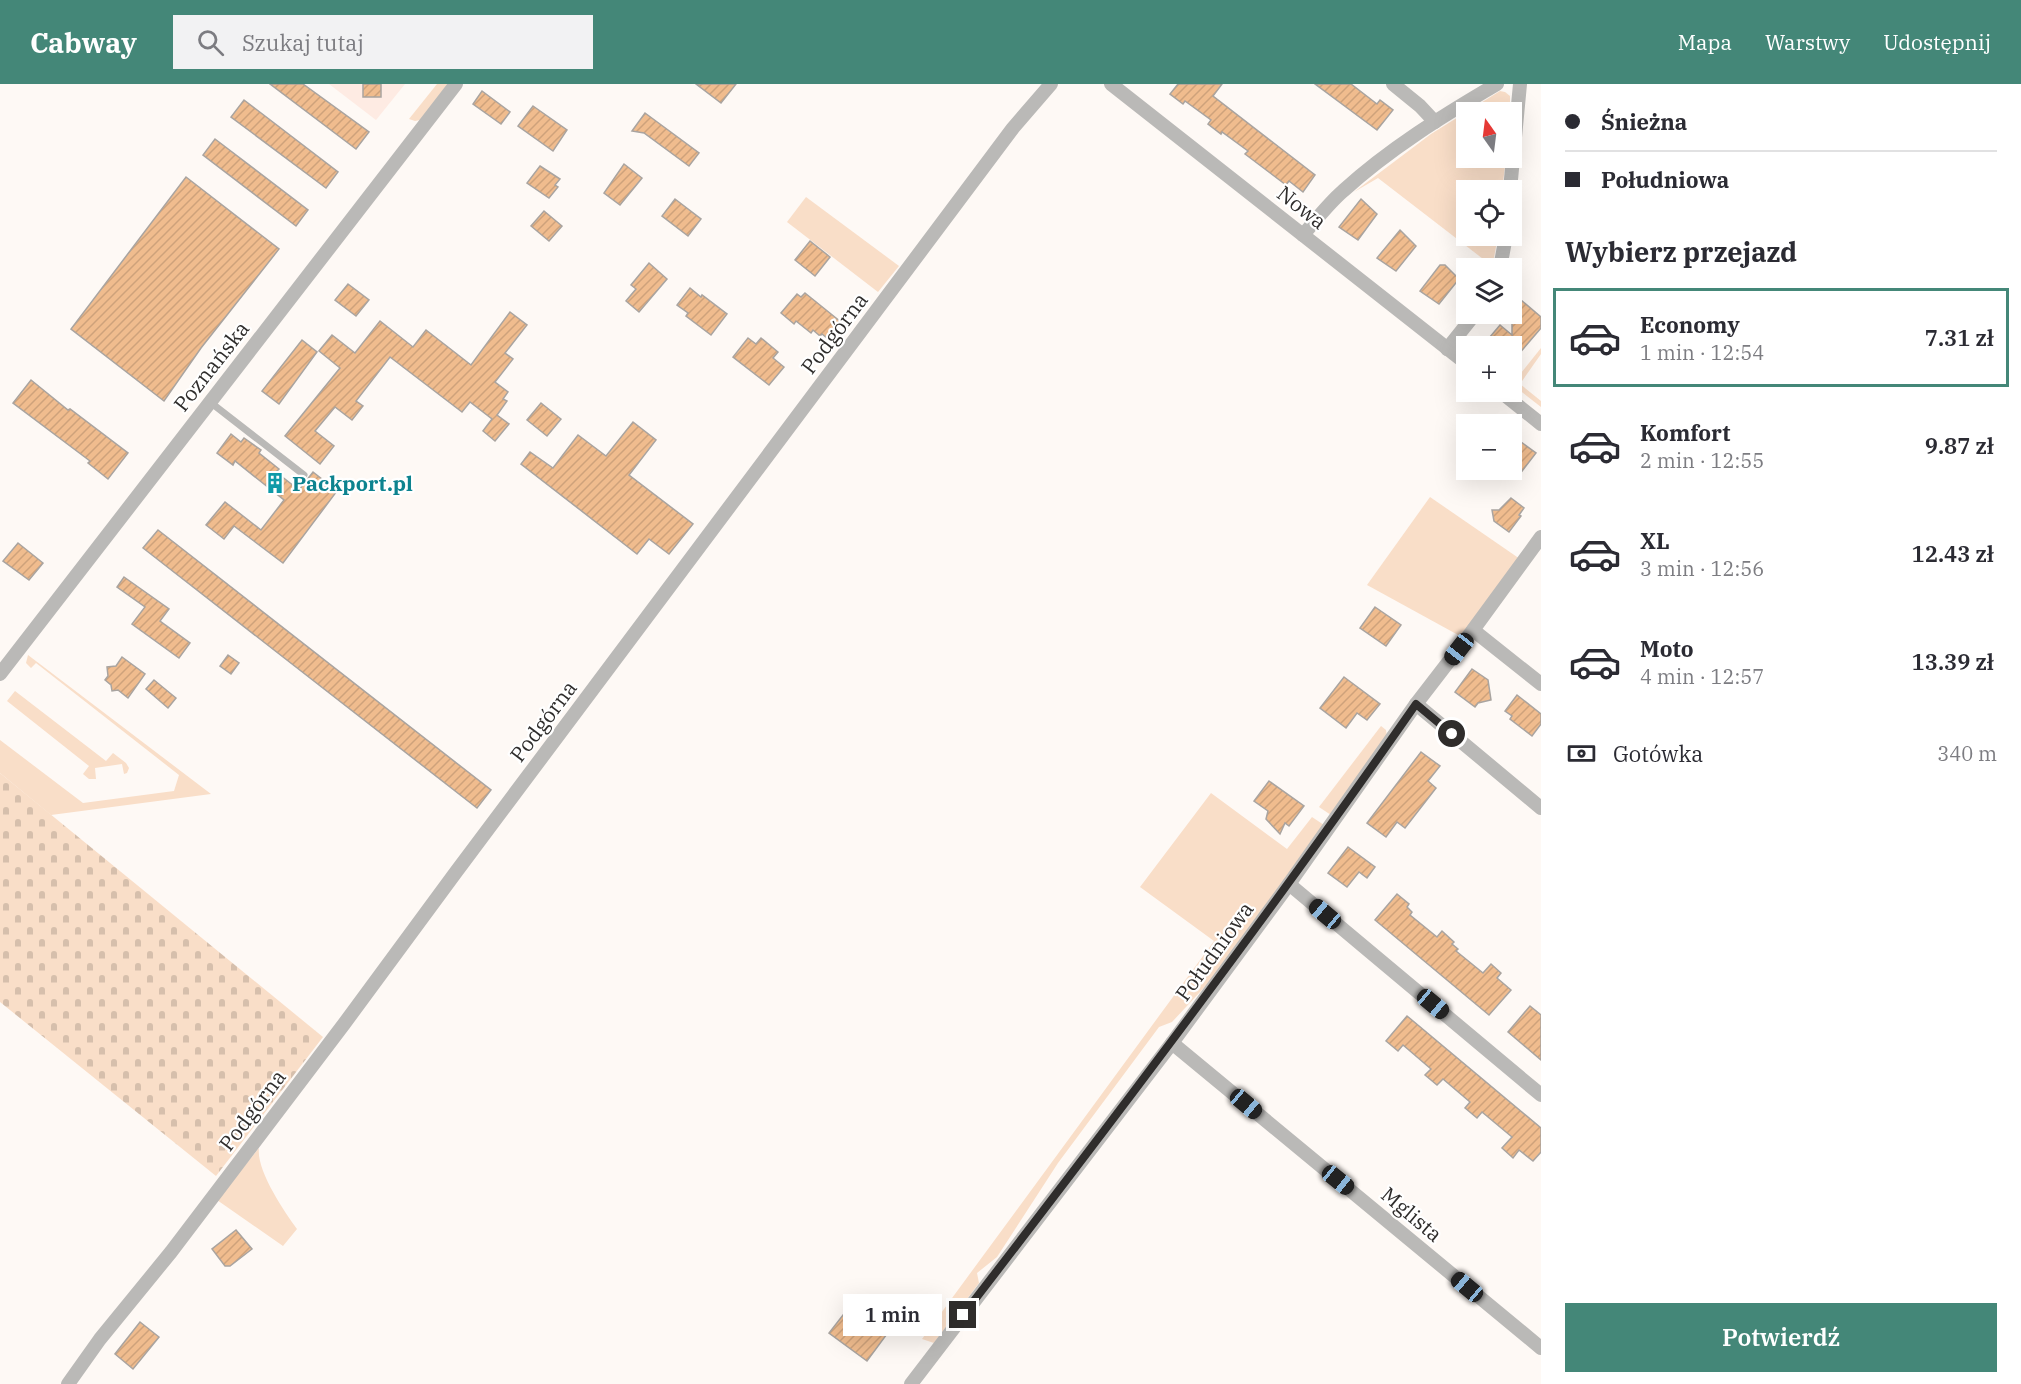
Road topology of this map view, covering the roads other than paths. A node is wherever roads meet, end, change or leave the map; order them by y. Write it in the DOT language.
graph roads {
  1 [pos="456,84"];
  2 [pos="1051,84"];
  3 [pos="1111,84"];
  4 [pos="1393,84"];
  5 [pos="1497,84"];
  6 [pos="1520,84"];
  7 [pos="1435,122"];
  8 [pos="1511,180"];
  9 [pos="1303,235"];
  10 [pos="1467,324"];
  11 [pos="1447,349"];
  12 [pos="1456,356"];
  13 [pos="210,402"];
  14 [pos="1514,402"];
  15 [pos="1541,424"];
  16 [pos="304,475"];
  17 [pos="1541,537"];
  18 [pos="1473,630"];
  19 [pos="0,674"];
  20 [pos="1541,684"];
  21 [pos="1416,704"];
  22 [pos="1541,808"];
  23 [pos="1290,884"];
  24 [pos="1172,1042"];
  25 [pos="1541,1095"];
  26 [pos="1541,1348"];
  27 [pos="68,1384"];
  28 [pos="911,1384"];
  1 -- 13 [label="street, Poznańska"];
  2 -- 27 [label="street, Podgórna"];
  3 -- 9 [label="street, Nowa"];
  4 -- 7 [label="street"];
  5 -- 7 [label="street"];
  6 -- 8 [label="street"];
  7 -- 9 [label="street"];
  9 -- 11 [label="street, Nowa"];
  10 -- 11 [label="street"];
  11 -- 12 [label="street, Nowa"];
  13 -- 16 [label="lane"];
  13 -- 19 [label="street, Poznańska"];
  14 -- 15 [label="street"];
  17 -- 18 [label="street, Południowa"];
  18 -- 20 [label="street"];
  18 -- 21 [label="street, Południowa"];
  21 -- 22 [label="street"];
  21 -- 23 [label="street, Południowa"];
  23 -- 24 [label="street, Południowa"];
  23 -- 25 [label="street"];
  24 -- 26 [label="street, Mglista"];
  24 -- 28 [label="street, Południowa"];
}
